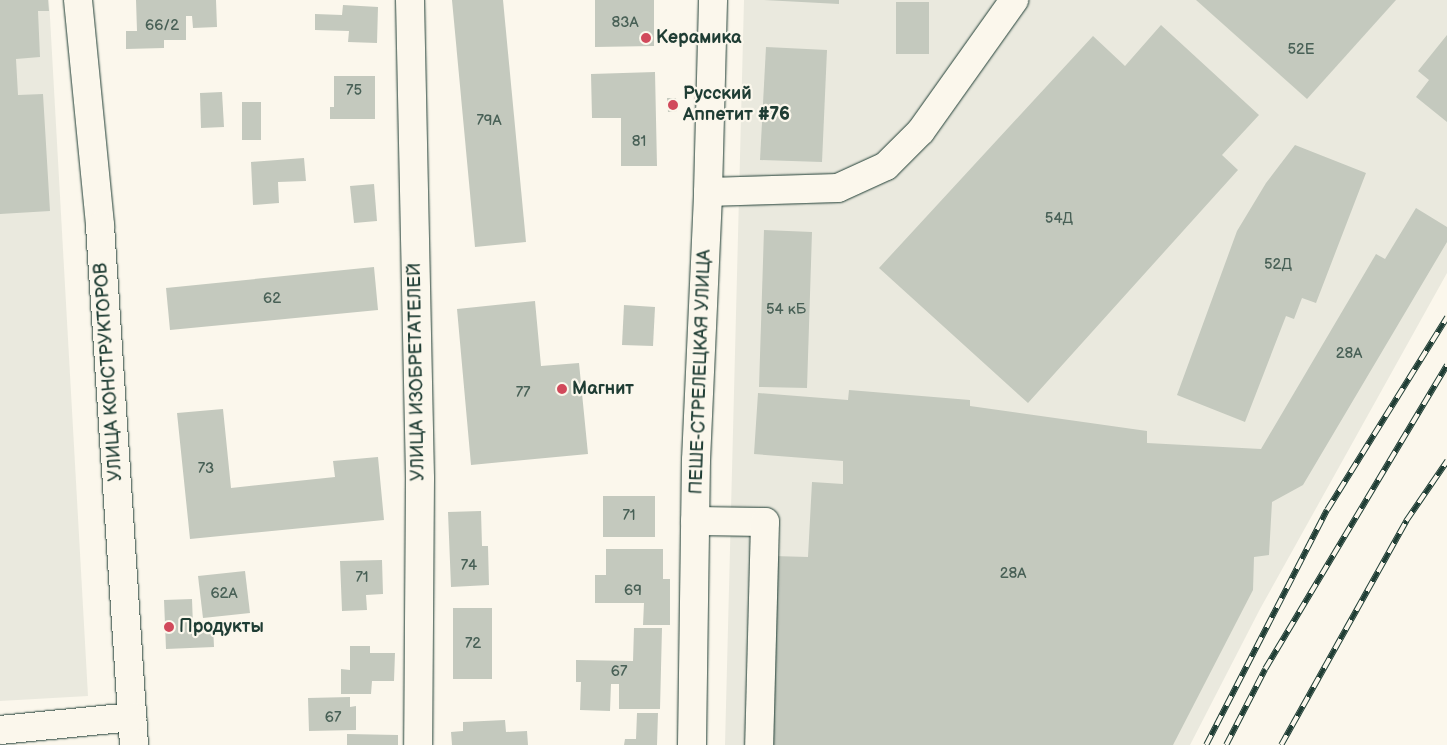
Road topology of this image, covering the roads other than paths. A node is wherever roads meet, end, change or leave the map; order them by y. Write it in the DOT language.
graph roads {
  1 [pos="78,0"];
  2 [pos="410,0"];
  3 [pos="713,0"];
  4 [pos="1014,0"];
  5 [pos="708,192"];
  6 [pos="695,521"];
  7 [pos="132,717"];
  8 [pos="0,730"];
  9 [pos="48,735"];
  10 [pos="134,745"];
  11 [pos="418,745"];
  12 [pos="692,745"];
  13 [pos="759,745"];
  1 -- 7 [label="street, УЛИЦА КОНСТРУКТОРОВ"];
  2 -- 11 [label="street, УЛИЦА ИЗОБРЕТАТЕЛЕЙ"];
  3 -- 5 [label="street, ПЕШЕ-СТРЕЛЕЦКАЯ УЛИЦА"];
  4 -- 5 [label="street"];
  5 -- 6 [label="street, ПЕШЕ-СТРЕЛЕЦКАЯ УЛИЦА"];
  6 -- 12 [label="street, ПЕШЕ-СТРЕЛЕЦКАЯ УЛИЦА"];
  6 -- 13 [label="street"];
  7 -- 9 [label="street"];
  7 -- 10 [label="street, УЛИЦА КОНСТРУКТОРОВ"];
  8 -- 9 [label="street"];
}
